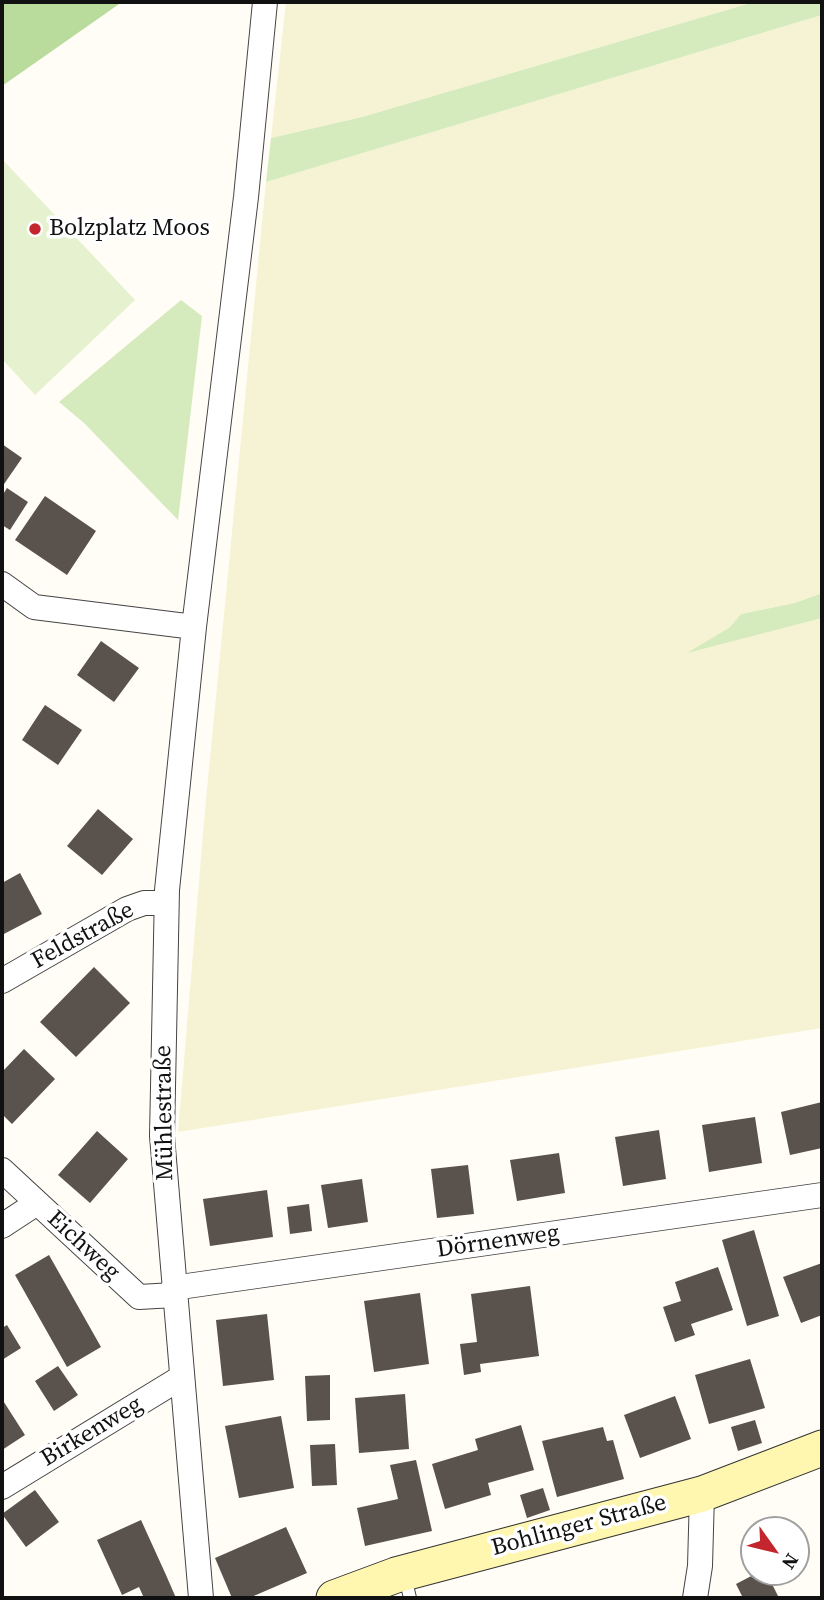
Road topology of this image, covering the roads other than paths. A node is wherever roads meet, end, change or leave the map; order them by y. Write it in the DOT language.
graph roads {
  1 [pos="265,2"];
  2 [pos="2,584"];
  3 [pos="194,627"];
  4 [pos="166,903"];
  5 [pos="2,981"];
  6 [pos="2,1170"];
  7 [pos="822,1195"];
  8 [pos="37,1203"];
  9 [pos="2,1226"];
  10 [pos="173,1292"];
  11 [pos="182,1377"];
  12 [pos="822,1448"];
  13 [pos="2,1487"];
  14 [pos="702,1493"];
  15 [pos="407,1586"];
  16 [pos="201,1598"];
  17 [pos="334,1598"];
  18 [pos="695,1598"];
  1 -- 3 [label="street, Mühlestraße"];
  2 -- 3 [label="street"];
  3 -- 4 [label="street, Mühlestraße"];
  4 -- 5 [label="street, Feldstraße"];
  4 -- 10 [label="street, Mühlestraße"];
  6 -- 8 [label="street, Eichweg"];
  7 -- 10 [label="street, Dörnenweg"];
  8 -- 9 [label="street"];
  8 -- 10 [label="street, Eichweg"];
  10 -- 11 [label="street, Mühlestraße"];
  11 -- 13 [label="street, Birkenweg"];
  11 -- 16 [label="street, Mühlestraße"];
  12 -- 14 [label="main road, Bohlinger Straße"];
  14 -- 15 [label="main road, Bohlinger Straße"];
  14 -- 18 [label="street"];
  15 -- 17 [label="main road, Bohlinger Straße"];
}
